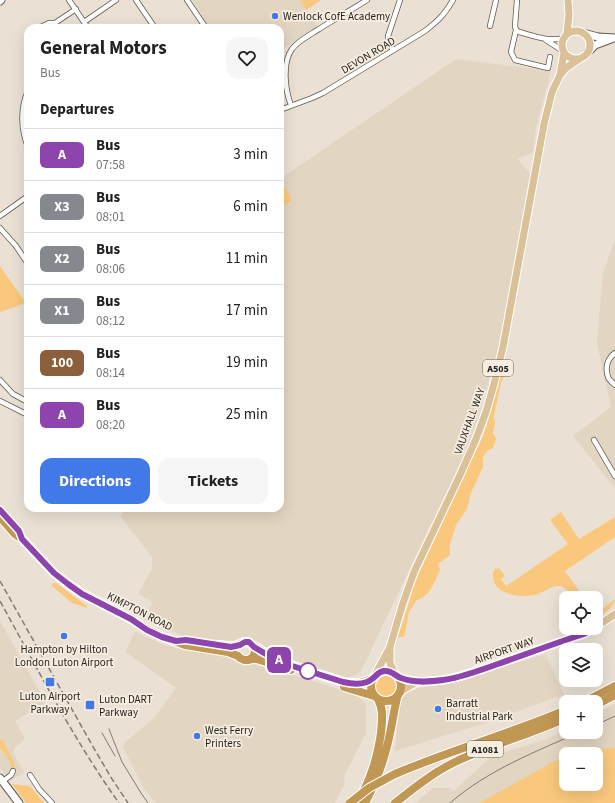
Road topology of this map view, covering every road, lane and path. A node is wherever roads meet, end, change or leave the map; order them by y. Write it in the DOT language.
graph roads {
  1 [pos="70,0"];
  2 [pos="116,0"];
  3 [pos="136,0"];
  4 [pos="187,0"];
  5 [pos="367,0"];
  6 [pos="400,0"];
  7 [pos="453,0"];
  8 [pos="496,0"];
  9 [pos="517,0"];
  10 [pos="568,0"];
  11 [pos="76,10"];
  12 [pos="569,14"];
  13 [pos="84,22"];
  14 [pos="47,24"];
  15 [pos="151,24"];
  16 [pos="203,24"];
  17 [pos="490,26"];
  18 [pos="516,30"];
  19 [pos="582,33"];
  20 [pos="566,36"];
  21 [pos="546,40"];
  22 [pos="393,50"];
  23 [pos="564,52"];
  24 [pos="588,52"];
  25 [pos="550,57"];
  26 [pos="579,59"];
  27 [pos="560,75"];
  28 [pos="24,104"];
  29 [pos="291,105"];
  30 [pos="284,108"];
  31 [pos="24,132"];
  32 [pos="24,199"];
  33 [pos="0,214"];
  34 [pos="0,228"];
  35 [pos="24,258"];
  36 [pos="615,353"];
  37 [pos="0,380"];
  38 [pos="615,385"];
  39 [pos="24,400"];
  40 [pos="0,401"];
  41 [pos="24,413"];
  42 [pos="594,440"];
  43 [pos="615,476"];
  44 [pos="0,510"];
  45 [pos="0,517"];
  46 [pos="22,539"];
  47 [pos="615,614"];
  48 [pos="603,622"];
  49 [pos="581,635"];
  50 [pos="176,641"];
  51 [pos="240,645"];
  52 [pos="254,647"];
  53 [pos="390,647"];
  54 [pos="238,656"];
  55 [pos="251,659"];
  56 [pos="397,676"];
  57 [pos="374,677"];
  58 [pos="418,682"];
  59 [pos="615,686"];
  60 [pos="598,695"];
  61 [pos="615,695"];
  62 [pos="398,696"];
  63 [pos="376,697"];
  64 [pos="603,701"];
  65 [pos="559,713"];
  66 [pos="559,721"];
  67 [pos="13,771"];
  68 [pos="30,775"];
  69 [pos="1,779"];
  70 [pos="19,803"];
  71 [pos="52,803"];
  72 [pos="350,803"];
  73 [pos="358,803"];
  74 [pos="365,803"];
  75 [pos="395,803"];
  1 -- 11 [label="street"];
  2 -- 13 [label="street"];
  3 -- 15 [label="street"];
  4 -- 16 [label="street"];
  5 -- 29 [label="street"];
  6 -- 22 [label="street"];
  7 -- 22 [label="street, DEVON ROAD"];
  8 -- 17 [label="street"];
  9 -- 18 [label="street"];
  10 -- 12 [label="main road"];
  11 -- 13 [label="street"];
  11 -- 14 [label="street"];
  12 -- 19 [label="main road"];
  12 -- 20 [label="main road"];
  18 -- 21 [label="street"];
  18 -- 25 [label="street"];
  19 -- 20 [label="main road"];
  19 -- 24 [label="main road"];
  19 -- 24 [label="street"];
  20 -- 21 [label="street"];
  20 -- 23 [label="main road"];
  21 -- 23 [label="street"];
  22 -- 29 [label="street, DEVON ROAD"];
  23 -- 26 [label="main road"];
  23 -- 27 [label="main road, VAUXHALL WAY / A505"];
  24 -- 26 [label="main road"];
  26 -- 27 [label="main road, VAUXHALL WAY / A505"];
  27 -- 53 [label="main road, VAUXHALL WAY / A505"];
  28 -- 31 [label="street"];
  29 -- 30 [label="street, DEVON ROAD"];
  32 -- 33 [label="street"];
  34 -- 35 [label="street"];
  36 -- 38 [label="street"];
  37 -- 39 [label="street"];
  40 -- 41 [label="street"];
  42 -- 43 [label="street"];
  44 -- 46 [label="highway, KIMPTON ROAD"];
  45 -- 46 [label="highway, KIMPTON ROAD"];
  46 -- 50 [label="highway, KIMPTON ROAD"];
  47 -- 48 [label="main road, AIRPORT WAY"];
  49 -- 58 [label="main road, AIRPORT WAY"];
  50 -- 51 [label="highway, KIMPTON ROAD"];
  50 -- 54 [label="highway, KIMPTON ROAD"];
  51 -- 52 [label="highway"];
  51 -- 54 [label="highway"];
  52 -- 55 [label="highway"];
  52 -- 57 [label="highway"];
  53 -- 56 [label="main road, VAUXHALL WAY / A505"];
  53 -- 57 [label="main road, VAUXHALL WAY / A505"];
  54 -- 55 [label="highway"];
  55 -- 63 [label="highway"];
  56 -- 57 [label="highway"];
  56 -- 58 [label="main road, AIRPORT WAY"];
  56 -- 62 [label="highway"];
  57 -- 63 [label="highway"];
  58 -- 62 [label="main road, AIRPORT WAY"];
  59 -- 60 [label="highway"];
  61 -- 64 [label="highway"];
  62 -- 63 [label="highway"];
  62 -- 74 [label="highway"];
  63 -- 73 [label="highway"];
  65 -- 72 [label="highway, A1081, bridge"];
  66 -- 75 [label="highway, A1081"];
  67 -- 69 [label="street"];
  68 -- 71 [label="street"];
  69 -- 70 [label="street"];
}
